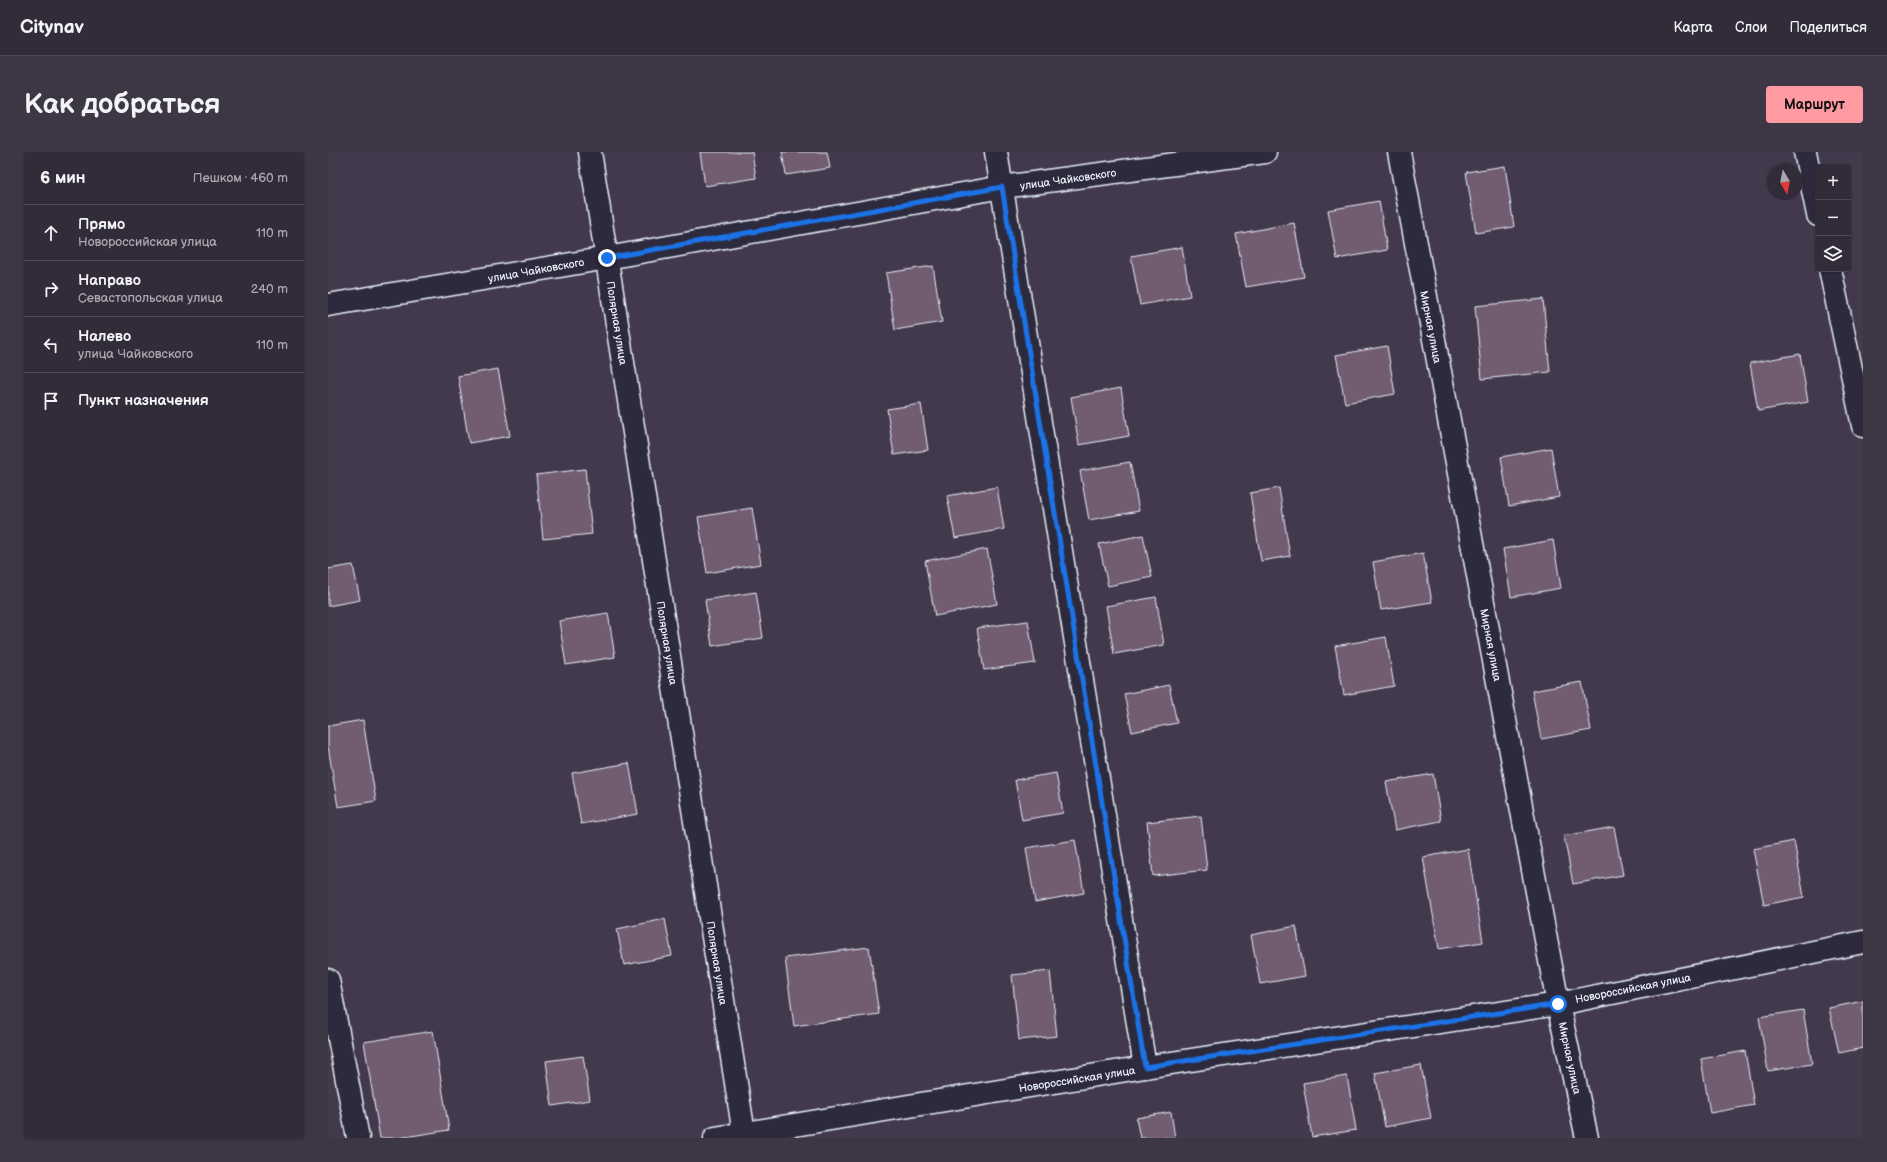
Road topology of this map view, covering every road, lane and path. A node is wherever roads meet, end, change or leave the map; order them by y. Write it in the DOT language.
graph roads {
  1 [pos="590,152"];
  2 [pos="996,152"];
  3 [pos="1265,152"];
  4 [pos="1398,152"];
  5 [pos="1805,152"];
  6 [pos="1002,187"];
  7 [pos="1815,200"];
  8 [pos="607,258"];
  9 [pos="1831,272"];
  10 [pos="328,305"];
  11 [pos="1863,426"];
  12 [pos="1863,942"];
  13 [pos="328,980"];
  14 [pos="1558,1004"];
  15 [pos="1145,1067"];
  16 [pos="744,1134"];
  17 [pos="358,1138"];
  18 [pos="715,1138"];
  19 [pos="1587,1138"];
  1 -- 8 [label="street, Полярная улица"];
  2 -- 6 [label="street"];
  3 -- 6 [label="street, улица Чайковского"];
  4 -- 14 [label="street, Мирная улица"];
  5 -- 7 [label="street"];
  6 -- 8 [label="street, улица Чайковского"];
  6 -- 15 [label="street"];
  8 -- 10 [label="street, улица Чайковского"];
  8 -- 16 [label="street, Полярная улица"];
  9 -- 11 [label="street"];
  12 -- 14 [label="street, Новороссийская улица"];
  13 -- 17 [label="street"];
  14 -- 15 [label="street, Новороссийская улица"];
  14 -- 19 [label="street, Мирная улица"];
  15 -- 16 [label="street, Новороссийская улица"];
  16 -- 18 [label="street, Новороссийская улица"];
}
